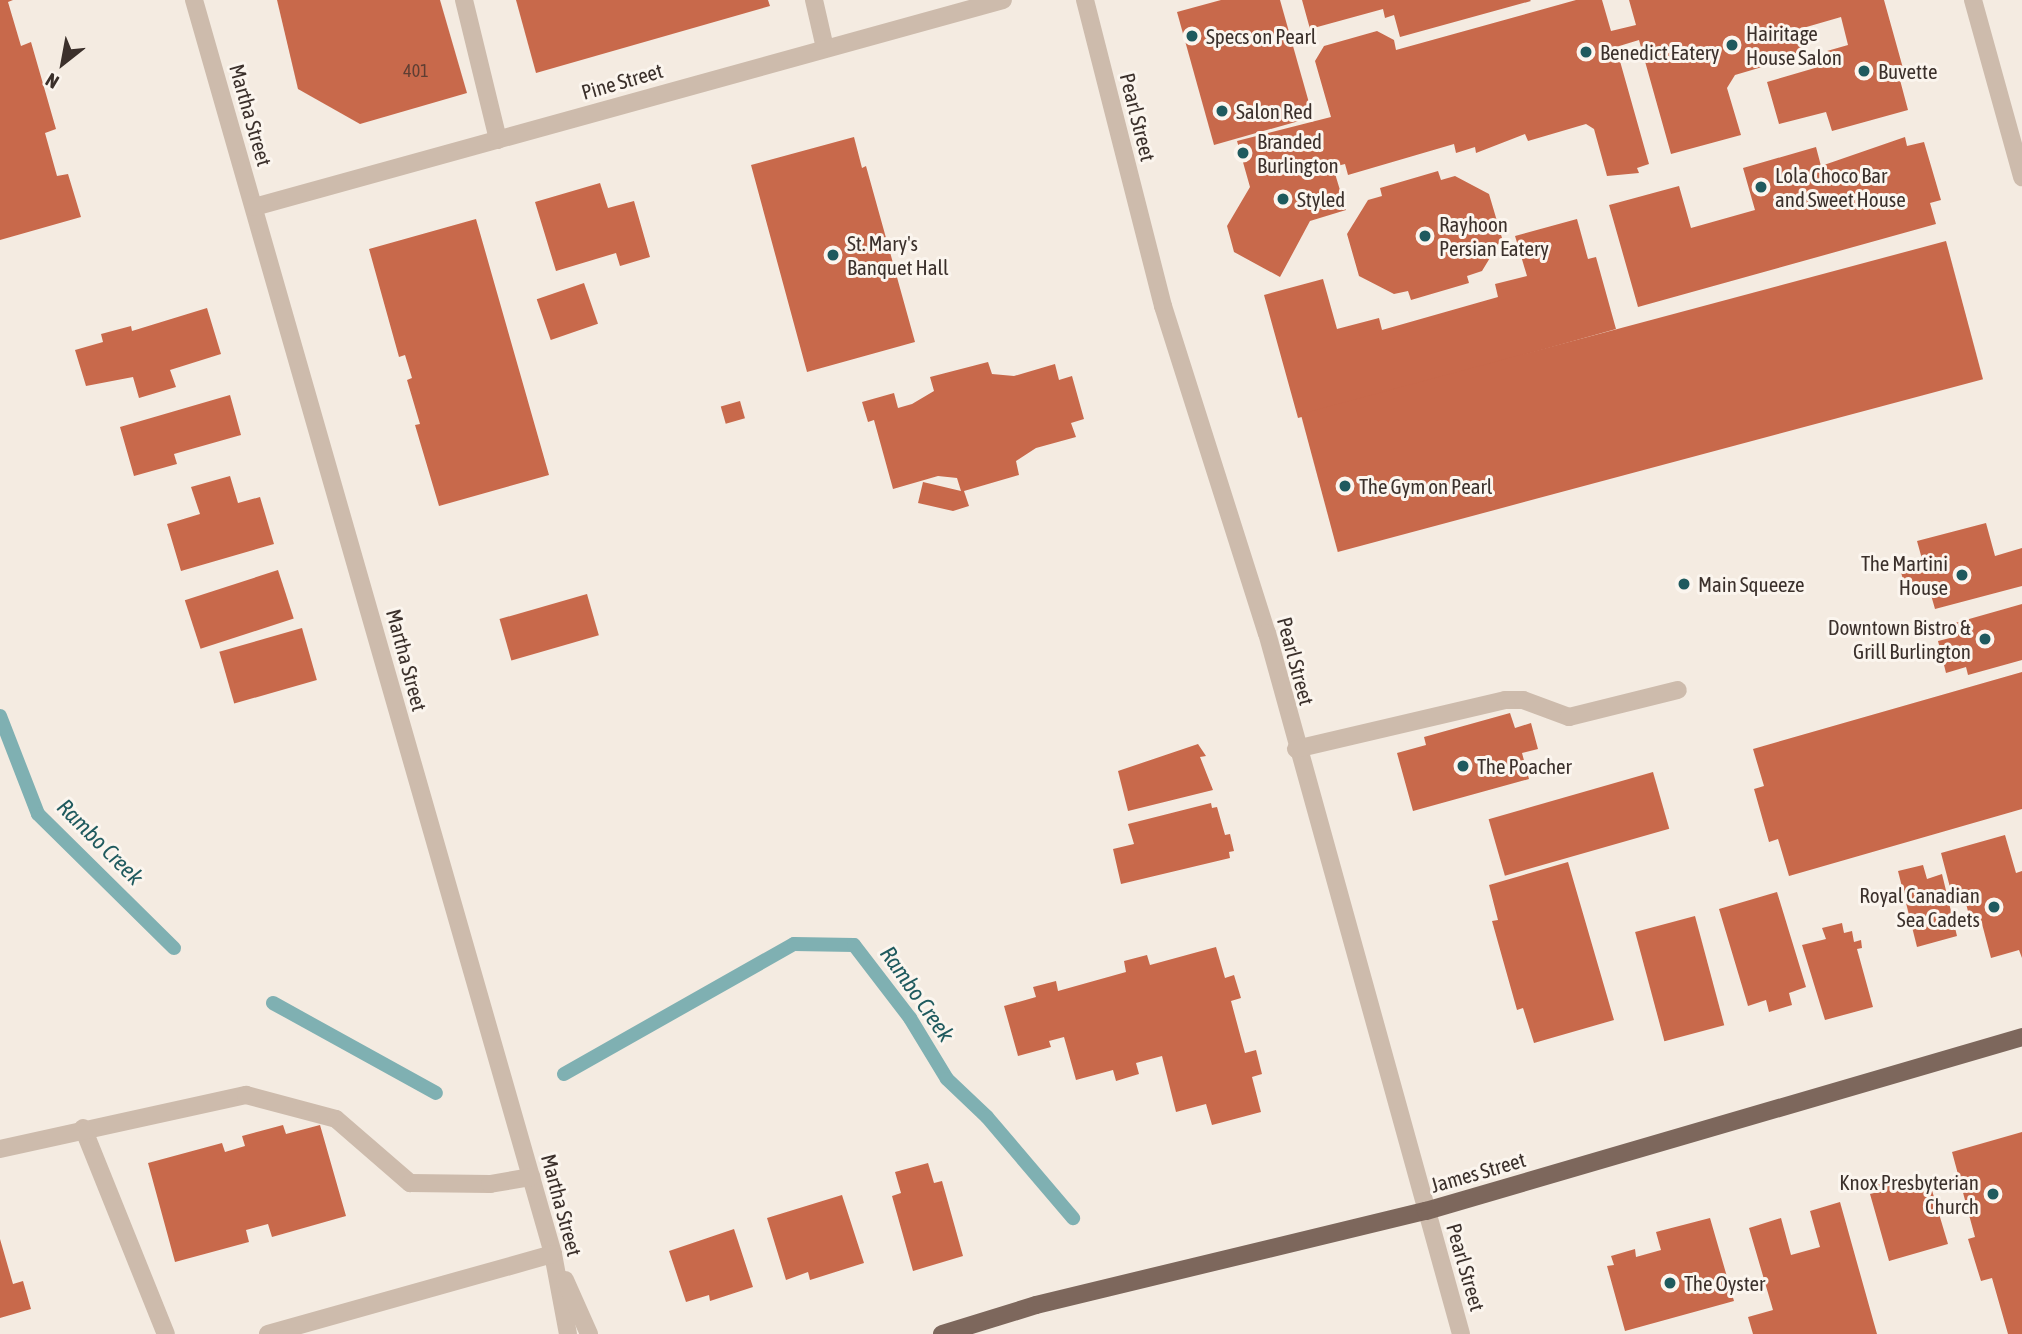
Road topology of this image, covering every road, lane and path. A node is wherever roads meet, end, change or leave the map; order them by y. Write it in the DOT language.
graph roads {
  1 [pos="194,0"];
  2 [pos="464,0"];
  3 [pos="814,0"];
  4 [pos="1003,0"];
  5 [pos="1085,0"];
  6 [pos="1973,0"];
  7 [pos="825,48"];
  8 [pos="498,140"];
  9 [pos="2022,177"];
  10 [pos="254,207"];
  11 [pos="1678,690"];
  12 [pos="1296,749"];
  13 [pos="2022,1037"];
  14 [pos="83,1128"];
  15 [pos="0,1149"];
  16 [pos="531,1177"];
  17 [pos="1426,1211"];
  18 [pos="553,1254"];
  19 [pos="166,1334"];
  20 [pos="268,1334"];
  21 [pos="568,1334"];
  22 [pos="589,1334"];
  23 [pos="942,1334"];
  24 [pos="1461,1334"];
  1 -- 10 [label="street, Martha Street"];
  2 -- 8 [label="street"];
  3 -- 7 [label="street"];
  4 -- 7 [label="street, Pine Street"];
  5 -- 12 [label="street, Pearl Street"];
  6 -- 9 [label="street"];
  7 -- 8 [label="street, Pine Street"];
  8 -- 10 [label="street, Pine Street"];
  10 -- 16 [label="street, Martha Street"];
  11 -- 12 [label="street"];
  12 -- 17 [label="street, Pearl Street"];
  13 -- 17 [label="main road, James Street"];
  14 -- 15 [label="street"];
  14 -- 16 [label="street"];
  14 -- 19 [label="street"];
  16 -- 18 [label="street, Martha Street"];
  17 -- 23 [label="main road, James Street"];
  17 -- 24 [label="street, Pearl Street"];
  18 -- 20 [label="street"];
  18 -- 21 [label="street, Martha Street"];
  18 -- 22 [label="street"];
}
